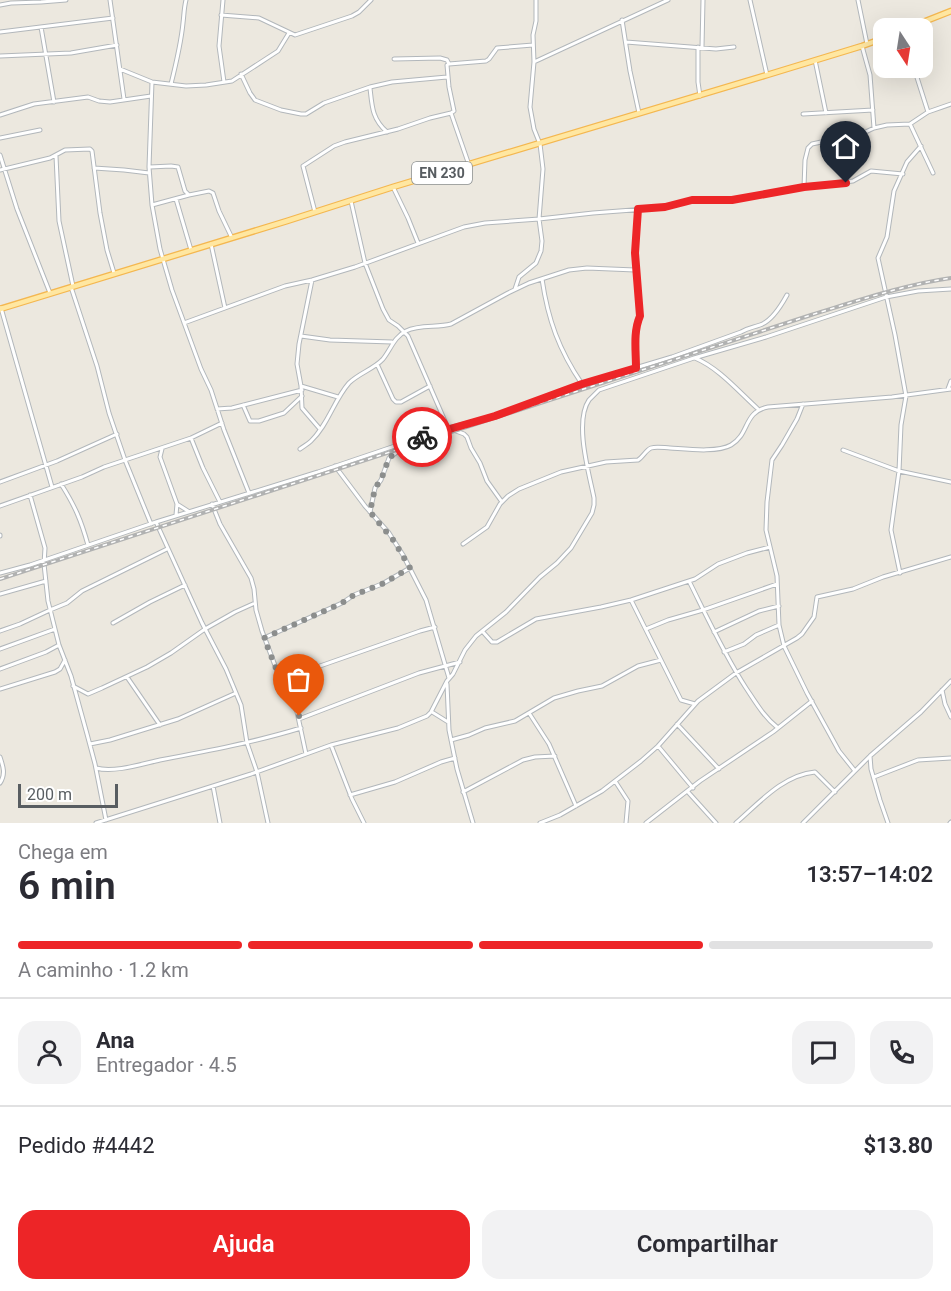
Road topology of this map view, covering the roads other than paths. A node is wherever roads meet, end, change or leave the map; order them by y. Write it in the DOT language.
graph roads {
  1 [pos="66,0"];
  2 [pos="110,0"];
  3 [pos="186,0"];
  4 [pos="223,0"];
  5 [pos="370,0"];
  6 [pos="536,0"];
  7 [pos="668,0"];
  8 [pos="703,0"];
  9 [pos="750,0"];
  10 [pos="858,0"];
  11 [pos="40,1"];
  12 [pos="0,5"];
  13 [pos="951,11"];
  14 [pos="221,15"];
  15 [pos="113,18"];
  16 [pos="933,18"];
  17 [pos="622,20"];
  18 [pos="41,27"];
  19 [pos="0,33"];
  20 [pos="289,33"];
  21 [pos="626,42"];
  22 [pos="873,42"];
  23 [pos="117,45"];
  24 [pos="532,45"];
  25 [pos="864,45"];
  26 [pos="734,46"];
  27 [pos="700,47"];
  28 [pos="46,53"];
  29 [pos="0,56"];
  30 [pos="394,59"];
  31 [pos="815,60"];
  32 [pos="534,62"];
  33 [pos="449,64"];
  34 [pos="120,69"];
  35 [pos="241,74"];
  36 [pos="767,75"];
  37 [pos="447,76"];
  38 [pos="917,78"];
  39 [pos="152,82"];
  40 [pos="224,82"];
  41 [pos="171,84"];
  42 [pos="369,87"];
  43 [pos="151,96"];
  44 [pos="700,96"];
  45 [pos="124,99"];
  46 [pos="54,102"];
  47 [pos="951,104"];
  48 [pos="873,110"];
  49 [pos="928,112"];
  50 [pos="451,113"];
  51 [pos="826,113"];
  52 [pos="640,114"];
  53 [pos="803,114"];
  54 [pos="0,115"];
  55 [pos="910,124"];
  56 [pos="874,128"];
  57 [pos="40,130"];
  58 [pos="387,132"];
  59 [pos="0,138"];
  60 [pos="540,144"];
  61 [pos="921,146"];
  62 [pos="0,155"];
  63 [pos="56,156"];
  64 [pos="469,165"];
  65 [pos="149,166"];
  66 [pos="94,168"];
  67 [pos="2,170"];
  68 [pos="149,173"];
  69 [pos="933,173"];
  70 [pos="903,174"];
  71 [pos="393,187"];
  72 [pos="804,187"];
  73 [pos="189,195"];
  74 [pos="176,199"];
  75 [pos="351,201"];
  76 [pos="152,205"];
  77 [pos="638,209"];
  78 [pos="315,212"];
  79 [pos="539,219"];
  80 [pos="232,238"];
  81 [pos="418,243"];
  82 [pos="211,244"];
  83 [pos="191,250"];
  84 [pos="163,259"];
  85 [pos="365,263"];
  86 [pos="636,270"];
  87 [pos="114,273"];
  88 [pos="542,279"];
  89 [pos="312,280"];
  90 [pos="72,286"];
  91 [pos="951,289"];
  92 [pos="515,290"];
  93 [pos="50,293"];
  94 [pos="787,295"];
  95 [pos="886,297"];
  96 [pos="0,308"];
  97 [pos="225,308"];
  98 [pos="184,323"];
  99 [pos="404,332"];
  100 [pos="300,336"];
  101 [pos="392,342"];
  102 [pos="694,358"];
  103 [pos="377,364"];
  104 [pos="636,368"];
  105 [pos="951,381"];
  106 [pos="582,384"];
  107 [pos="430,386"];
  108 [pos="301,388"];
  109 [pos="949,389"];
  110 [pos="302,396"];
  111 [pos="906,396"];
  112 [pos="338,397"];
  113 [pos="803,404"];
  114 [pos="243,405"];
  115 [pos="217,409"];
  116 [pos="759,410"];
  117 [pos="222,423"];
  118 [pos="448,428"];
  119 [pos="320,429"];
  120 [pos="117,434"];
  121 [pos="191,438"];
  122 [pos="403,443"];
  123 [pos="162,448"];
  124 [pos="300,449"];
  125 [pos="843,450"];
  126 [pos="148,453"];
  127 [pos="160,457"];
  128 [pos="126,460"];
  129 [pos="45,465"];
  130 [pos="335,466"];
  131 [pos="588,466"];
  132 [pos="899,471"];
  133 [pos="0,482"];
  134 [pos="951,483"];
  135 [pos="61,484"];
  136 [pos="52,487"];
  137 [pos="249,493"];
  138 [pos="30,495"];
  139 [pos="220,501"];
  140 [pos="502,502"];
  141 [pos="177,504"];
  142 [pos="212,504"];
  143 [pos="0,506"];
  144 [pos="189,511"];
  145 [pos="370,512"];
  146 [pos="176,515"];
  147 [pos="156,522"];
  148 [pos="151,524"];
  149 [pos="464,544"];
  150 [pos="88,545"];
  151 [pos="770,547"];
  152 [pos="168,549"];
  153 [pos="951,557"];
  154 [pos="45,559"];
  155 [pos="410,568"];
  156 [pos="0,573"];
  157 [pos="900,573"];
  158 [pos="46,581"];
  159 [pos="689,581"];
  160 [pos="777,584"];
  161 [pos="185,585"];
  162 [pos="0,594"];
  163 [pos="631,600"];
  164 [pos="255,603"];
  165 [pos="778,606"];
  166 [pos="50,610"];
  167 [pos="704,610"];
  168 [pos="113,623"];
  169 [pos="779,625"];
  170 [pos="435,627"];
  171 [pos="205,628"];
  172 [pos="55,629"];
  173 [pos="646,629"];
  174 [pos="0,631"];
  175 [pos="483,632"];
  176 [pos="714,632"];
  177 [pos="264,638"];
  178 [pos="59,645"];
  179 [pos="783,646"];
  180 [pos="0,649"];
  181 [pos="724,652"];
  182 [pos="65,660"];
  183 [pos="661,660"];
  184 [pos="460,662"];
  185 [pos="446,666"];
  186 [pos="0,669"];
  187 [pos="736,673"];
  188 [pos="127,677"];
  189 [pos="448,679"];
  190 [pos="951,681"];
  191 [pos="73,686"];
  192 [pos="285,688"];
  193 [pos="0,689"];
  194 [pos="942,690"];
  195 [pos="236,693"];
  196 [pos="812,701"];
  197 [pos="695,704"];
  198 [pos="432,712"];
  199 [pos="529,713"];
  200 [pos="951,717"];
  201 [pos="299,719"];
  202 [pos="448,722"];
  203 [pos="677,724"];
  204 [pos="160,725"];
  205 [pos="301,728"];
  206 [pos="778,728"];
  207 [pos="451,740"];
  208 [pos="248,743"];
  209 [pos="90,744"];
  210 [pos="331,746"];
  211 [pos="658,746"];
  212 [pos="306,754"];
  213 [pos="555,756"];
  214 [pos="870,756"];
  215 [pos="0,757"];
  216 [pos="455,758"];
  217 [pos="951,758"];
  218 [pos="96,768"];
  219 [pos="719,769"];
  220 [pos="103,770"];
  221 [pos="855,771"];
  222 [pos="257,772"];
  223 [pos="97,777"];
  224 [pos="874,777"];
  225 [pos="615,781"];
  226 [pos="0,783"];
  227 [pos="213,786"];
  228 [pos="693,788"];
  229 [pos="463,792"];
  230 [pos="688,792"];
  231 [pos="835,792"];
  232 [pos="350,795"];
  233 [pos="576,806"];
  234 [pos="106,820"];
  235 [pos="99,823"];
  236 [pos="220,823"];
  237 [pos="268,823"];
  238 [pos="364,823"];
  239 [pos="472,823"];
  240 [pos="540,823"];
  241 [pos="626,823"];
  242 [pos="646,823"];
  243 [pos="716,823"];
  244 [pos="736,823"];
  245 [pos="803,823"];
  246 [pos="888,823"];
  1 -- 11 [label="street"];
  2 -- 15 [label="street"];
  3 -- 41 [label="street"];
  4 -- 14 [label="street"];
  5 -- 20 [label="street"];
  6 -- 24 [label="street"];
  7 -- 17 [label="street"];
  8 -- 27 [label="street"];
  9 -- 36 [label="street"];
  10 -- 25 [label="street"];
  11 -- 12 [label="street"];
  13 -- 16 [label="main road"];
  14 -- 20 [label="street"];
  14 -- 40 [label="street"];
  15 -- 18 [label="street"];
  15 -- 23 [label="street"];
  17 -- 21 [label="street"];
  17 -- 32 [label="street"];
  18 -- 19 [label="street"];
  18 -- 28 [label="street"];
  20 -- 35 [label="street"];
  21 -- 27 [label="street"];
  21 -- 52 [label="street"];
  22 -- 25 [label="main road, EN 230"];
  23 -- 28 [label="street"];
  23 -- 34 [label="street"];
  24 -- 32 [label="street"];
  24 -- 33 [label="street"];
  25 -- 31 [label="main road, EN 230"];
  25 -- 48 [label="street"];
  26 -- 27 [label="street"];
  27 -- 44 [label="street"];
  28 -- 29 [label="street"];
  28 -- 46 [label="street"];
  30 -- 33 [label="street"];
  31 -- 36 [label="main road, EN 230"];
  31 -- 51 [label="street"];
  32 -- 60 [label="street"];
  33 -- 37 [label="street"];
  34 -- 39 [label="street"];
  34 -- 45 [label="street"];
  35 -- 40 [label="street"];
  35 -- 42 [label="street"];
  36 -- 44 [label="main road, EN 230"];
  37 -- 42 [label="street"];
  37 -- 50 [label="street"];
  38 -- 49 [label="street"];
  39 -- 41 [label="street"];
  39 -- 43 [label="street"];
  40 -- 41 [label="street"];
  42 -- 58 [label="street"];
  43 -- 45 [label="street"];
  43 -- 65 [label="street"];
  44 -- 52 [label="main road, EN 230"];
  45 -- 46 [label="street"];
  46 -- 54 [label="street"];
  47 -- 49 [label="street"];
  48 -- 51 [label="street"];
  48 -- 56 [label="street"];
  49 -- 55 [label="street"];
  50 -- 58 [label="street"];
  50 -- 64 [label="street"];
  51 -- 53 [label="street"];
  52 -- 60 [label="main road, EN 230"];
  55 -- 56 [label="street"];
  55 -- 61 [label="street"];
  56 -- 72 [label="street"];
  57 -- 59 [label="street"];
  58 -- 78 [label="street"];
  60 -- 64 [label="main road, EN 230"];
  60 -- 79 [label="street"];
  61 -- 69 [label="street"];
  61 -- 70 [label="street"];
  62 -- 67 [label="street"];
  63 -- 66 [label="street"];
  63 -- 67 [label="street"];
  63 -- 90 [label="street"];
  64 -- 71 [label="main road, EN 230"];
  65 -- 68 [label="street"];
  65 -- 73 [label="street"];
  66 -- 68 [label="street"];
  66 -- 87 [label="street"];
  67 -- 93 [label="street"];
  68 -- 76 [label="street"];
  70 -- 72 [label="street"];
  70 -- 95 [label="street"];
  71 -- 75 [label="main road, EN 230"];
  71 -- 81 [label="street"];
  72 -- 77 [label="street"];
  73 -- 74 [label="street"];
  73 -- 80 [label="street"];
  74 -- 76 [label="street"];
  74 -- 83 [label="street"];
  75 -- 78 [label="main road, EN 230"];
  75 -- 85 [label="street"];
  76 -- 84 [label="street"];
  77 -- 79 [label="street"];
  77 -- 86 [label="street"];
  78 -- 80 [label="main road, EN 230"];
  79 -- 81 [label="street"];
  79 -- 92 [label="street"];
  80 -- 82 [label="main road, EN 230"];
  81 -- 85 [label="street"];
  82 -- 83 [label="main road, EN 230"];
  82 -- 97 [label="street"];
  83 -- 84 [label="main road, EN 230"];
  84 -- 87 [label="main road, EN 230"];
  84 -- 98 [label="street"];
  85 -- 89 [label="street"];
  85 -- 99 [label="street"];
  86 -- 88 [label="street"];
  86 -- 104 [label="street"];
  87 -- 90 [label="main road, EN 230"];
  88 -- 92 [label="street"];
  88 -- 106 [label="street"];
  89 -- 97 [label="street"];
  89 -- 100 [label="street"];
  90 -- 93 [label="main road, EN 230"];
  90 -- 120 [label="street"];
  91 -- 95 [label="street"];
  92 -- 99 [label="street"];
  93 -- 96 [label="main road, EN 230"];
  94 -- 104 [label="street"];
  95 -- 102 [label="street"];
  95 -- 111 [label="street"];
  96 -- 129 [label="street"];
  97 -- 98 [label="street"];
  98 -- 115 [label="street"];
  99 -- 101 [label="street"];
  99 -- 107 [label="street"];
  100 -- 101 [label="street"];
  100 -- 108 [label="street"];
  101 -- 103 [label="street"];
  102 -- 116 [label="street"];
  102 -- 131 [label="street"];
  103 -- 107 [label="street"];
  103 -- 112 [label="street"];
  104 -- 106 [label="street"];
  105 -- 109 [label="street"];
  106 -- 118 [label="street"];
  107 -- 118 [label="street"];
  108 -- 110 [label="street"];
  108 -- 112 [label="street"];
  108 -- 114 [label="street"];
  109 -- 111 [label="street"];
  110 -- 114 [label="street"];
  110 -- 119 [label="street"];
  111 -- 113 [label="street"];
  111 -- 132 [label="street"];
  112 -- 119 [label="street"];
  113 -- 116 [label="street"];
  113 -- 151 [label="street"];
  114 -- 115 [label="street"];
  115 -- 117 [label="street"];
  116 -- 131 [label="street"];
  117 -- 121 [label="street"];
  117 -- 137 [label="street"];
  118 -- 122 [label="street"];
  118 -- 140 [label="street"];
  119 -- 124 [label="street"];
  120 -- 128 [label="street"];
  120 -- 129 [label="street"];
  121 -- 123 [label="street"];
  121 -- 139 [label="street"];
  122 -- 130 [label="street"];
  122 -- 145 [label="street"];
  123 -- 126 [label="street"];
  123 -- 127 [label="street"];
  125 -- 132 [label="street"];
  126 -- 127 [label="street"];
  126 -- 128 [label="street"];
  127 -- 141 [label="street"];
  128 -- 135 [label="street"];
  128 -- 148 [label="street"];
  129 -- 133 [label="street"];
  129 -- 136 [label="street"];
  130 -- 137 [label="street"];
  130 -- 145 [label="street"];
  131 -- 140 [label="street"];
  131 -- 175 [label="street"];
  132 -- 134 [label="street"];
  132 -- 157 [label="street"];
  135 -- 136 [label="street"];
  135 -- 150 [label="street"];
  136 -- 138 [label="street"];
  137 -- 139 [label="street"];
  138 -- 143 [label="street"];
  138 -- 154 [label="street"];
  139 -- 142 [label="street"];
  140 -- 149 [label="street"];
  141 -- 144 [label="street"];
  141 -- 146 [label="street"];
  142 -- 144 [label="street"];
  142 -- 164 [label="street"];
  144 -- 146 [label="street"];
  145 -- 155 [label="street"];
  146 -- 147 [label="street"];
  147 -- 148 [label="street"];
  147 -- 152 [label="street"];
  148 -- 150 [label="street"];
  150 -- 154 [label="street"];
  151 -- 159 [label="street"];
  151 -- 160 [label="street"];
  152 -- 161 [label="street"];
  152 -- 166 [label="street"];
  153 -- 157 [label="street"];
  154 -- 156 [label="street"];
  154 -- 158 [label="street"];
  155 -- 170 [label="street"];
  155 -- 177 [label="street"];
  157 -- 179 [label="street"];
  158 -- 162 [label="street"];
  158 -- 166 [label="street"];
  159 -- 163 [label="street"];
  159 -- 167 [label="street"];
  160 -- 165 [label="street"];
  160 -- 167 [label="street"];
  161 -- 168 [label="street"];
  161 -- 171 [label="street"];
  163 -- 173 [label="street"];
  163 -- 175 [label="street"];
  164 -- 171 [label="street"];
  164 -- 177 [label="street"];
  165 -- 169 [label="street"];
  165 -- 176 [label="street"];
  166 -- 172 [label="street"];
  166 -- 174 [label="street"];
  167 -- 173 [label="street"];
  167 -- 176 [label="street"];
  169 -- 179 [label="street"];
  169 -- 181 [label="street"];
  170 -- 185 [label="street"];
  170 -- 192 [label="street"];
  171 -- 188 [label="street"];
  171 -- 195 [label="street"];
  172 -- 178 [label="street"];
  172 -- 180 [label="street"];
  173 -- 183 [label="street"];
  175 -- 184 [label="street"];
  176 -- 181 [label="street"];
  177 -- 192 [label="street"];
  178 -- 182 [label="street"];
  178 -- 186 [label="street"];
  179 -- 187 [label="street"];
  179 -- 196 [label="street"];
  181 -- 187 [label="street"];
  182 -- 191 [label="street"];
  182 -- 193 [label="street"];
  183 -- 197 [label="street"];
  183 -- 199 [label="street"];
  184 -- 185 [label="street"];
  184 -- 189 [label="street"];
  185 -- 189 [label="street"];
  185 -- 201 [label="street"];
  187 -- 197 [label="street"];
  187 -- 206 [label="street"];
  188 -- 191 [label="street"];
  188 -- 204 [label="street"];
  189 -- 198 [label="street"];
  189 -- 202 [label="street"];
  190 -- 194 [label="street"];
  191 -- 209 [label="street"];
  192 -- 201 [label="street"];
  194 -- 200 [label="street"];
  194 -- 214 [label="street"];
  195 -- 204 [label="street"];
  195 -- 208 [label="street"];
  196 -- 206 [label="street"];
  196 -- 221 [label="street"];
  197 -- 203 [label="street"];
  198 -- 202 [label="street"];
  198 -- 210 [label="street"];
  199 -- 207 [label="street"];
  199 -- 213 [label="street"];
  201 -- 205 [label="street"];
  202 -- 207 [label="street"];
  203 -- 211 [label="street"];
  203 -- 219 [label="street"];
  204 -- 209 [label="street"];
  205 -- 208 [label="street"];
  205 -- 212 [label="street"];
  206 -- 219 [label="street"];
  207 -- 216 [label="street"];
  208 -- 220 [label="street"];
  208 -- 222 [label="street"];
  209 -- 218 [label="street"];
  210 -- 212 [label="street"];
  210 -- 232 [label="street"];
  211 -- 225 [label="street"];
  211 -- 228 [label="street"];
  212 -- 222 [label="street"];
  213 -- 229 [label="street"];
  213 -- 233 [label="street"];
  214 -- 221 [label="street"];
  214 -- 224 [label="street"];
  215 -- 226 [label="street"];
  216 -- 229 [label="street"];
  216 -- 232 [label="street"];
  217 -- 224 [label="street"];
  218 -- 220 [label="street"];
  218 -- 223 [label="street"];
  219 -- 228 [label="street"];
  220 -- 223 [label="street"];
  221 -- 231 [label="street"];
  222 -- 227 [label="street"];
  222 -- 237 [label="street"];
  223 -- 234 [label="street"];
  224 -- 246 [label="street"];
  225 -- 233 [label="street"];
  225 -- 241 [label="street"];
  227 -- 234 [label="street"];
  227 -- 236 [label="street"];
  228 -- 230 [label="street"];
  229 -- 239 [label="street"];
  230 -- 242 [label="street"];
  230 -- 243 [label="street"];
  231 -- 244 [label="street"];
  231 -- 245 [label="street"];
  232 -- 238 [label="street"];
  233 -- 240 [label="street"];
  234 -- 235 [label="street"];
}
